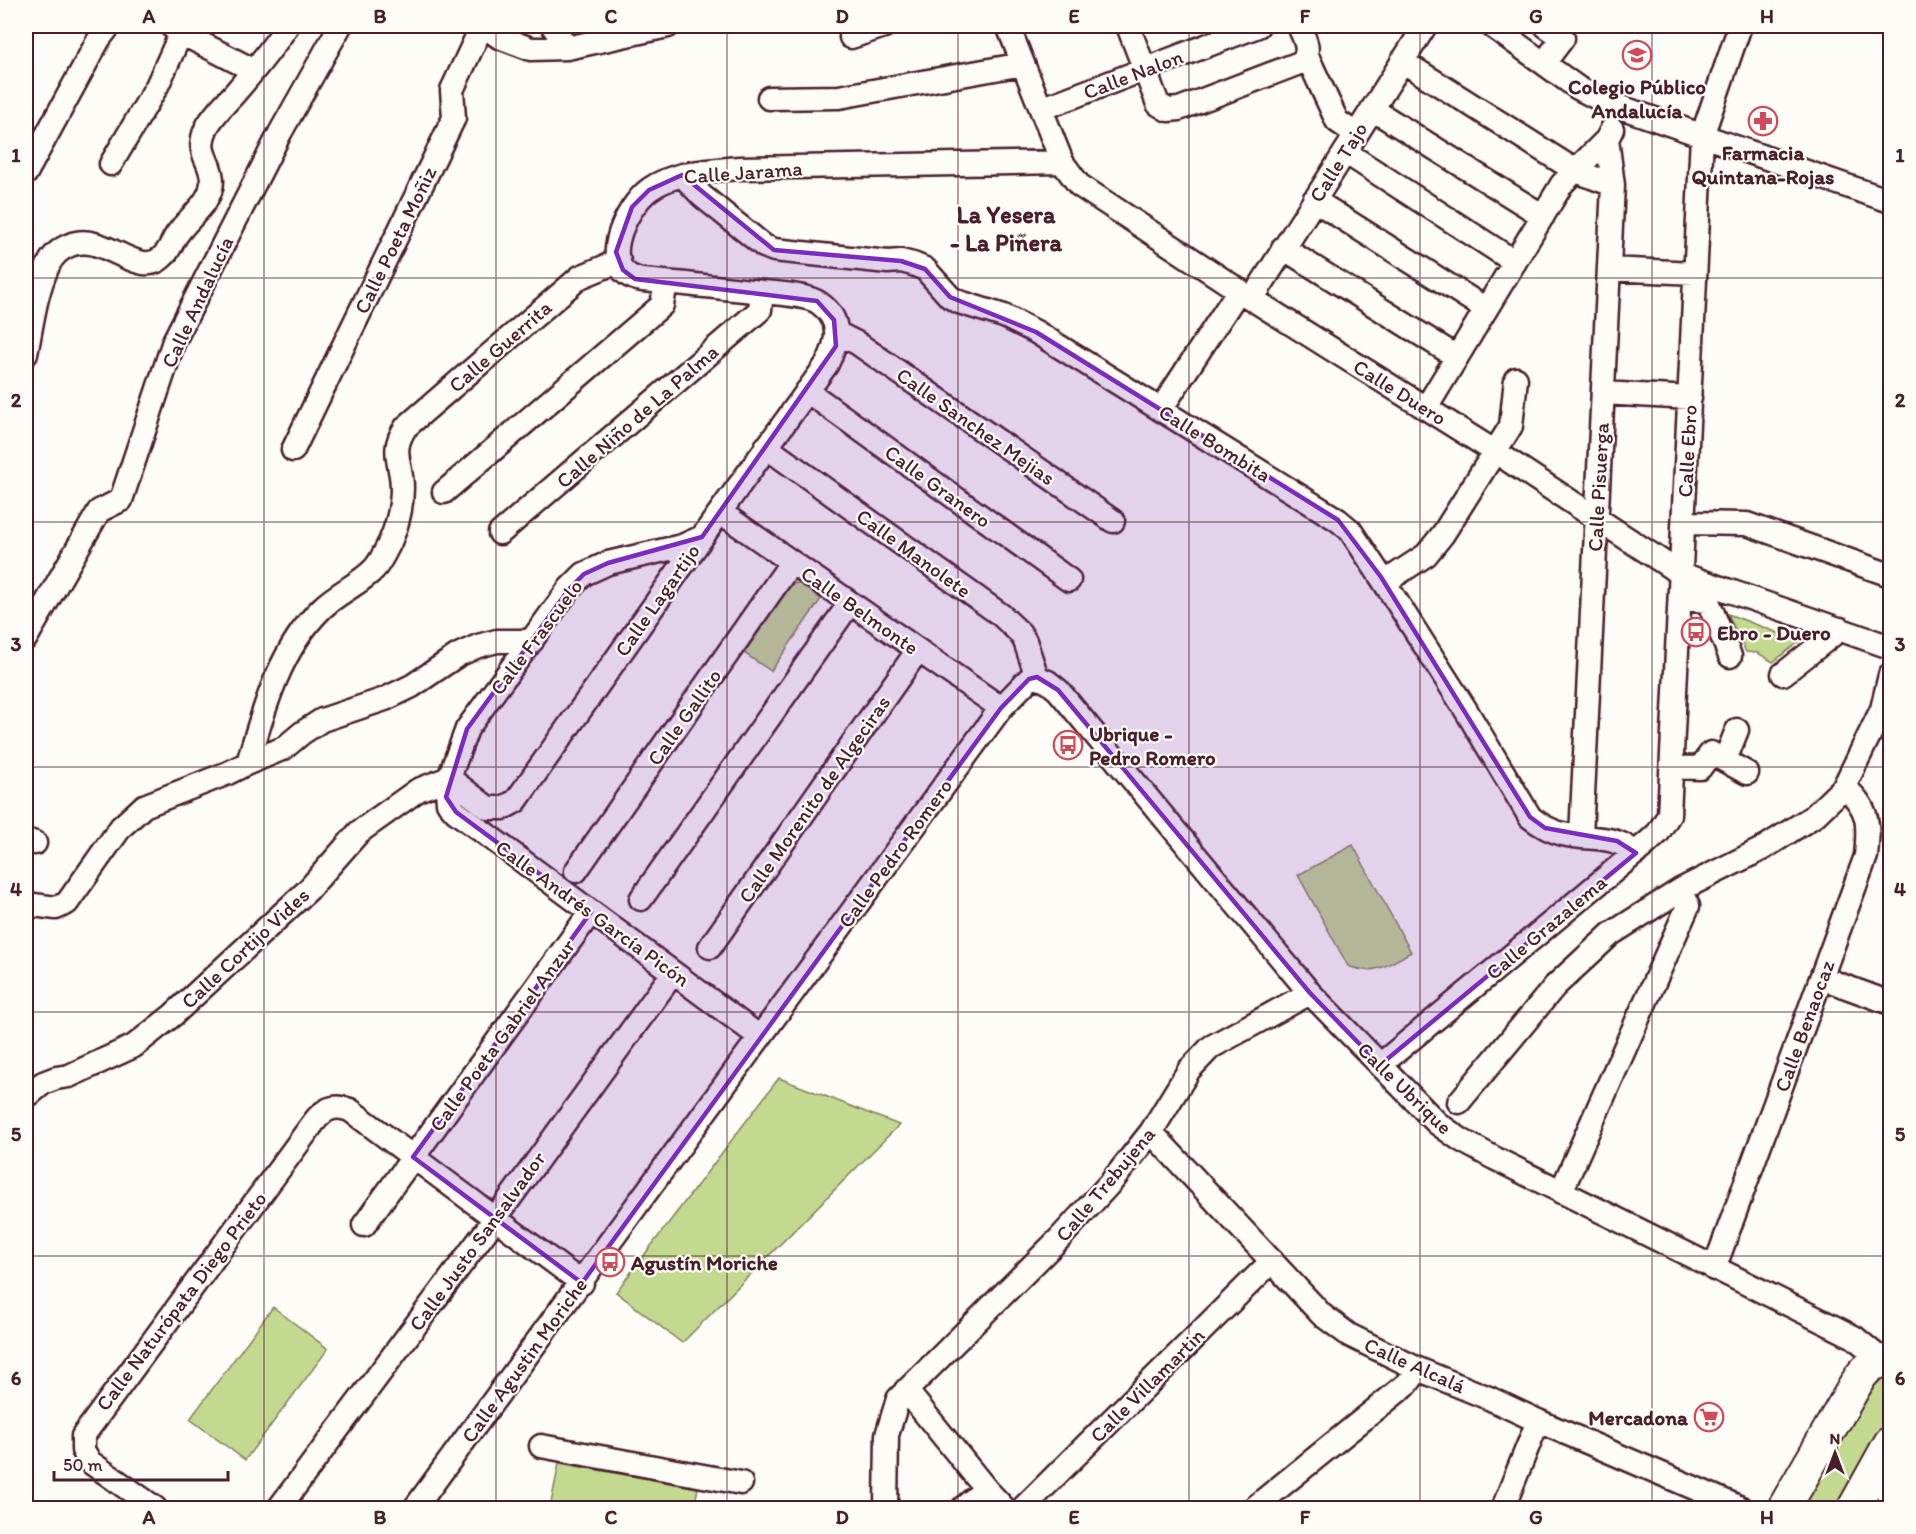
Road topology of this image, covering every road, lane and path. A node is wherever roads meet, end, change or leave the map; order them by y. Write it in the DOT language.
graph roads {
  1 [pos="109,26"];
  2 [pos="287,26"];
  3 [pos="340,26"];
  4 [pos="483,26"];
  5 [pos="553,26"];
  6 [pos="668,26"];
  7 [pos="884,26"];
  8 [pos="1008,26"];
  9 [pos="1128,26"];
  10 [pos="1258,26"];
  11 [pos="1299,26"];
  12 [pos="1425,26"];
  13 [pos="1492,26"];
  14 [pos="1546,26"];
  15 [pos="1740,26"];
  16 [pos="176,29"];
  17 [pos="1229,31"];
  18 [pos="851,37"];
  19 [pos="567,48"];
  20 [pos="1306,56"];
  21 [pos="1402,61"];
  22 [pos="1544,63"];
  23 [pos="1023,64"];
  24 [pos="1145,69"];
  25 [pos="253,70"];
  26 [pos="769,98"];
  27 [pos="1372,108"];
  28 [pos="1621,108"];
  29 [pos="1041,109"];
  30 [pos="1702,136"];
  31 [pos="1607,139"];
  32 [pos="1350,143"];
  33 [pos="1062,162"];
  34 [pos="111,164"];
  35 [pos="1576,171"];
  36 [pos="26,173"];
  37 [pos="682,175"];
  38 [pos="1613,185"];
  39 [pos="1314,200"];
  40 [pos="1890,201"];
  41 [pos="1543,216"];
  42 [pos="1283,248"];
  43 [pos="619,261"];
  44 [pos="1515,262"];
  45 [pos="1609,269"];
  46 [pos="1695,273"];
  47 [pos="666,282"];
  48 [pos="762,292"];
  49 [pos="1245,295"];
  50 [pos="1486,309"];
  51 [pos="837,333"];
  52 [pos="26,354"];
  53 [pos="1456,357"];
  54 [pos="1516,379"];
  55 [pos="807,391"];
  56 [pos="1603,393"];
  57 [pos="1690,398"];
  58 [pos="1426,408"];
  59 [pos="1161,409"];
  60 [pos="766,447"];
  61 [pos="293,450"];
  62 [pos="1494,452"];
  63 [pos="444,492"];
  64 [pos="720,512"];
  65 [pos="1597,519"];
  66 [pos="1113,521"];
  67 [pos="1684,523"];
  68 [pos="500,533"];
  69 [pos="702,537"];
  70 [pos="791,563"];
  71 [pos="1681,574"];
  72 [pos="1890,575"];
  73 [pos="1070,580"];
  74 [pos="1385,582"];
  75 [pos="1711,592"];
  76 [pos="1680,600"];
  77 [pos="850,603"];
  78 [pos="1840,629"];
  79 [pos="26,639"];
  80 [pos="532,641"];
  81 [pos="1890,647"];
  82 [pos="918,650"];
  83 [pos="1730,656"];
  84 [pos="1783,674"];
  85 [pos="1890,675"];
  86 [pos="1037,677"];
  87 [pos="1001,708"];
  88 [pos="1737,730"];
  89 [pos="1725,760"];
  90 [pos="248,763"];
  91 [pos="1672,767"];
  92 [pos="1747,773"];
  93 [pos="449,778"];
  94 [pos="1844,787"];
  95 [pos="1581,836"];
  96 [pos="1636,853"];
  97 [pos="576,871"];
  98 [pos="1682,889"];
  99 [pos="641,899"];
  100 [pos="26,904"];
  101 [pos="591,912"];
  102 [pos="710,947"];
  103 [pos="673,973"];
  104 [pos="1821,978"];
  105 [pos="1310,993"];
  106 [pos="1890,1004"];
  107 [pos="760,1037"];
  108 [pos="1380,1065"];
  109 [pos="26,1097"];
  110 [pos="1459,1102"];
  111 [pos="1151,1132"];
  112 [pos="413,1158"];
  113 [pos="1561,1192"];
  114 [pos="495,1219"];
  115 [pos="364,1225"];
  116 [pos="1272,1261"];
  117 [pos="1714,1269"];
  118 [pos="582,1283"];
  119 [pos="1888,1356"];
  120 [pos="1418,1370"];
  121 [pos="906,1390"];
  122 [pos="1538,1421"];
  123 [pos="1890,1443"];
  124 [pos="541,1446"];
  125 [pos="741,1483"];
  126 [pos="986,1489"];
  127 [pos="150,1507"];
  128 [pos="279,1509"];
  129 [pos="415,1509"];
  130 [pos="886,1509"];
  131 [pos="963,1509"];
  132 [pos="1004,1509"];
  133 [pos="1023,1509"];
  134 [pos="1254,1509"];
  135 [pos="1503,1509"];
  136 [pos="1741,1509"];
  137 [pos="1784,1509"];
  138 [pos="1854,1509"];
  1 -- 36 [label="street"];
  2 -- 25 [label="street"];
  3 -- 79 [label="street, Calle Andalucía"];
  4 -- 19 [label="street"];
  4 -- 61 [label="street, Calle Poeta Moñiz"];
  5 -- 19 [label="street"];
  6 -- 19 [label="street"];
  7 -- 18 [label="street"];
  8 -- 23 [label="street, Calle Duero"];
  9 -- 24 [label="street"];
  10 -- 17 [label="street, Calle Nalon"];
  11 -- 20 [label="street"];
  12 -- 21 [label="street, Calle Tajo"];
  13 -- 22 [label="street"];
  14 -- 22 [label="street"];
  15 -- 30 [label="street, Calle Ebro"];
  16 -- 25 [label="street"];
  16 -- 34 [label="street"];
  17 -- 24 [label="street, Calle Nalon"];
  20 -- 24 [label="street"];
  20 -- 32 [label="street"];
  21 -- 27 [label="street, Calle Tajo"];
  21 -- 35 [label="street"];
  22 -- 28 [label="street"];
  23 -- 26 [label="street"];
  23 -- 29 [label="street, Calle Duero"];
  24 -- 29 [label="street, Calle Nalon"];
  25 -- 52 [label="street"];
  27 -- 32 [label="street, Calle Tajo"];
  27 -- 41 [label="street"];
  28 -- 30 [label="street"];
  28 -- 31 [label="street"];
  29 -- 33 [label="street, Calle Duero"];
  30 -- 40 [label="street"];
  30 -- 46 [label="street, Calle Ebro"];
  31 -- 35 [label="street"];
  31 -- 38 [label="street, Calle Pisuerga"];
  32 -- 39 [label="street, Calle Tajo"];
  32 -- 44 [label="street"];
  33 -- 37 [label="street, Calle Jarama"];
  33 -- 49 [label="street, Calle Duero"];
  35 -- 38 [label="street"];
  35 -- 41 [label="street"];
  37 -- 43 [label="street, Calle Jarama"];
  37 -- 59 [label="street, Calle Bombita"];
  38 -- 45 [label="street, Calle Pisuerga"];
  39 -- 42 [label="street, Calle Tajo"];
  39 -- 50 [label="street"];
  41 -- 44 [label="street"];
  42 -- 49 [label="street, Calle Tajo"];
  42 -- 53 [label="street"];
  43 -- 47 [label="street"];
  43 -- 90 [label="street, Calle Guerrita"];
  44 -- 50 [label="street"];
  45 -- 46 [label="street"];
  45 -- 56 [label="street, Calle Pisuerga"];
  46 -- 57 [label="street, Calle Ebro"];
  47 -- 48 [label="street"];
  47 -- 63 [label="street"];
  48 -- 51 [label="street"];
  48 -- 68 [label="street, Calle Niño de La Palma"];
  49 -- 58 [label="street, Calle Duero"];
  49 -- 59 [label="street, Calle Tajo"];
  50 -- 53 [label="street"];
  51 -- 55 [label="street, Calle Lagartijo"];
  51 -- 66 [label="street, Calle Sanchez Mejias"];
  53 -- 58 [label="street"];
  54 -- 62 [label="street"];
  55 -- 60 [label="street, Calle Lagartijo"];
  55 -- 73 [label="street, Calle Granero"];
  56 -- 57 [label="street"];
  56 -- 65 [label="street, Calle Pisuerga"];
  57 -- 67 [label="street, Calle Ebro"];
  58 -- 62 [label="street, Calle Duero"];
  59 -- 74 [label="street, Calle Bombita"];
  60 -- 64 [label="street, Calle Lagartijo"];
  60 -- 86 [label="street, Calle Manolete"];
  62 -- 65 [label="street, Calle Duero"];
  62 -- 74 [label="street"];
  64 -- 69 [label="street, Calle Lagartijo"];
  64 -- 70 [label="street, Calle Belmonte"];
  65 -- 71 [label="street, Calle Duero"];
  65 -- 95 [label="street, Calle Pisuerga"];
  67 -- 71 [label="street, Calle Ebro"];
  67 -- 72 [label="street"];
  69 -- 80 [label="street, Calle Frascuelo"];
  69 -- 93 [label="street, Calle Lagartijo"];
  70 -- 77 [label="street, Calle Belmonte"];
  70 -- 97 [label="street, Calle Gallito"];
  71 -- 75 [label="street, Calle Duero"];
  71 -- 76 [label="street, Calle Ebro"];
  74 -- 95 [label="street, Calle Bombita"];
  75 -- 76 [label="street"];
  75 -- 78 [label="street, Calle Duero"];
  75 -- 83 [label="street"];
  76 -- 91 [label="street, Calle Ebro"];
  77 -- 82 [label="street, Calle Belmonte"];
  77 -- 99 [label="street"];
  78 -- 81 [label="street, Calle Duero"];
  78 -- 84 [label="street"];
  80 -- 90 [label="street"];
  80 -- 93 [label="street, Calle Frascuelo"];
  82 -- 87 [label="street, Calle Belmonte"];
  82 -- 102 [label="street, Calle Morenito de Algeciras"];
  85 -- 94 [label="street"];
  86 -- 87 [label="street, Calle Pedro Romero"];
  86 -- 105 [label="street, Calle Ubrique"];
  87 -- 107 [label="street, Calle Pedro Romero"];
  88 -- 89 [label="street"];
  89 -- 91 [label="street"];
  89 -- 92 [label="street"];
  90 -- 100 [label="street"];
  91 -- 96 [label="street, Calle Grazalema"];
  93 -- 101 [label="street, Calle Andrés García Picón"];
  93 -- 109 [label="street, Calle Cortijo Vides"];
  94 -- 98 [label="street"];
  94 -- 104 [label="street, Calle Benaocaz"];
  95 -- 96 [label="street, Calle Bombita"];
  96 -- 108 [label="street, Calle Grazalema"];
  98 -- 110 [label="street"];
  98 -- 113 [label="street"];
  101 -- 103 [label="street, Calle Andrés García Picón"];
  101 -- 112 [label="street, Calle Poeta Gabriel Anzur"];
  103 -- 107 [label="street, Calle Andrés García Picón"];
  103 -- 114 [label="street, Calle Justo Sansalvador"];
  104 -- 106 [label="street"];
  104 -- 117 [label="street, Calle Benaocaz"];
  105 -- 108 [label="street, Calle Ubrique"];
  105 -- 111 [label="street, Calle Trebujena"];
  107 -- 118 [label="street, Calle Agustin Moriche"];
  108 -- 113 [label="street, Calle Ubrique"];
  111 -- 116 [label="street, Calle Alcalá"];
  111 -- 121 [label="street, Calle Trebujena"];
  112 -- 114 [label="street"];
  112 -- 115 [label="street, Calle Poeta Gabriel Anzur"];
  112 -- 127 [label="street, Calle Naturópata Diego Prieto"];
  113 -- 117 [label="street, Calle Ubrique"];
  114 -- 118 [label="street"];
  114 -- 128 [label="street, Calle Justo Sansalvador"];
  116 -- 120 [label="street, Calle Alcalá"];
  116 -- 133 [label="street, Calle Villamartin"];
  117 -- 119 [label="street, Calle Ubrique"];
  118 -- 129 [label="street, Calle Agustin Moriche"];
  119 -- 137 [label="main road"];
  120 -- 122 [label="street, Calle Alcalá"];
  120 -- 134 [label="street"];
  121 -- 126 [label="street"];
  121 -- 130 [label="street, Calle Trebujena"];
  122 -- 135 [label="street"];
  122 -- 136 [label="street, Calle Alcalá"];
  123 -- 138 [label="main road"];
  124 -- 125 [label="street"];
  126 -- 131 [label="street"];
  126 -- 132 [label="street"];
}
